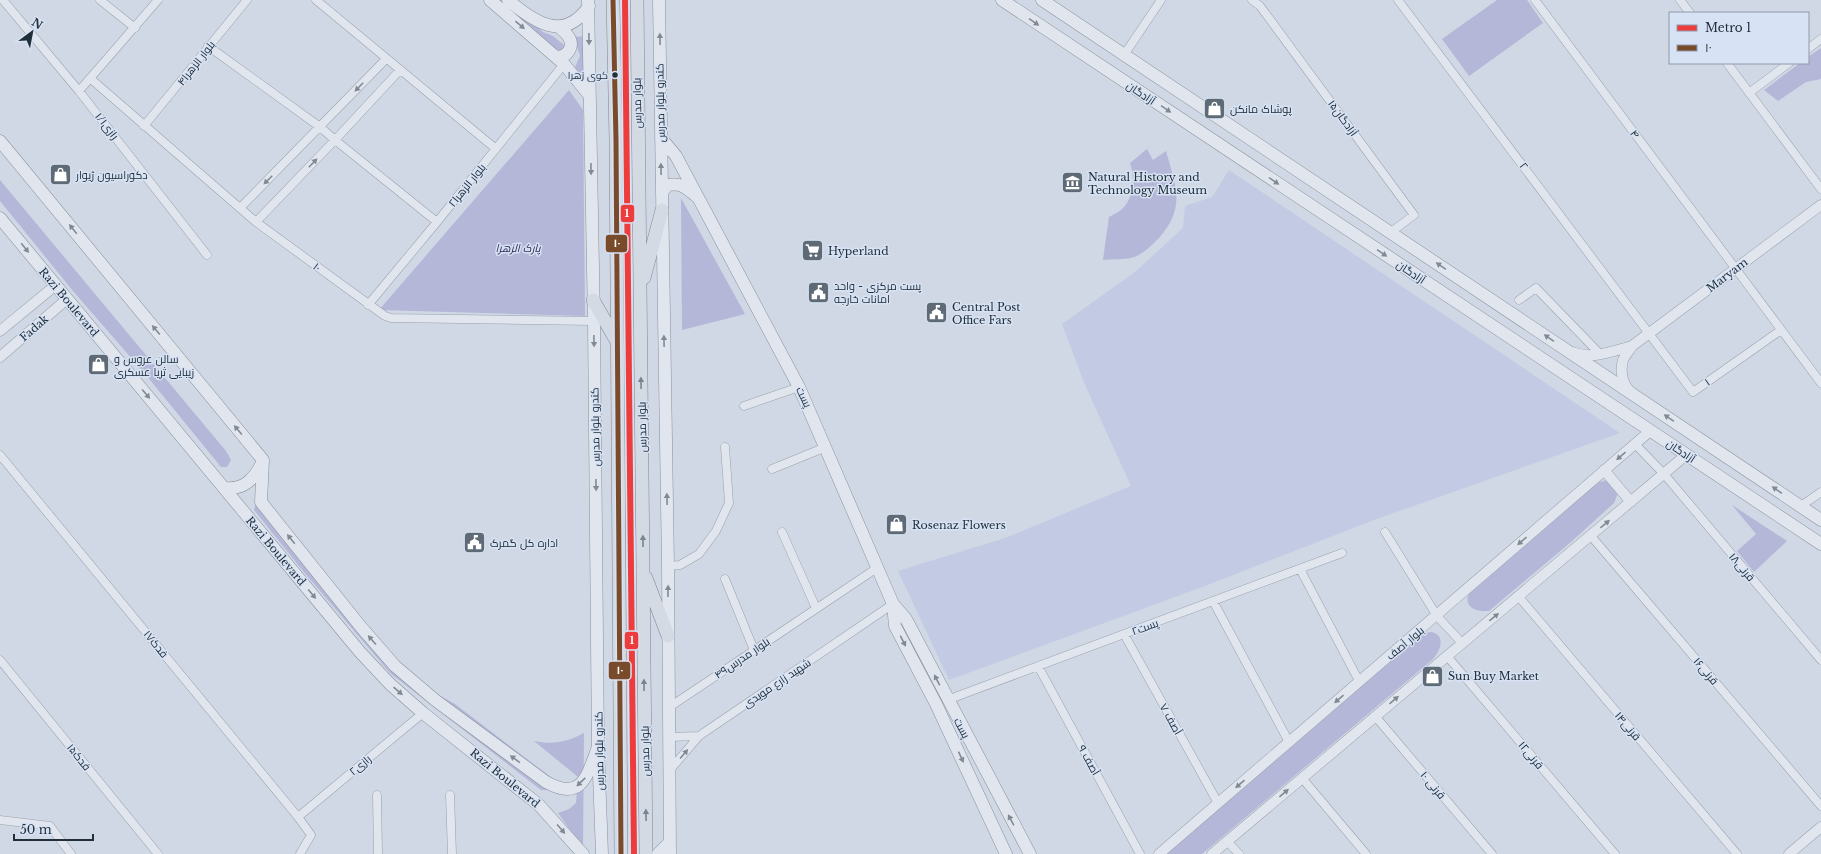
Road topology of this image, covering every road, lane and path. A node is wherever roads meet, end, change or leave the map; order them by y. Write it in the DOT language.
graph roads {
  1 [pos="3,0"];
  2 [pos="100,0"];
  3 [pos="158,0"];
  4 [pos="247,0"];
  5 [pos="316,0"];
  6 [pos="490,0"];
  7 [pos="508,0"];
  8 [pos="613,0"];
  9 [pos="637,0"];
  10 [pos="659,0"];
  11 [pos="1002,0"];
  12 [pos="1042,0"];
  13 [pos="1161,0"];
  14 [pos="1252,0"];
  15 [pos="1398,0"];
  16 [pos="1535,0"];
  17 [pos="1680,0"];
  18 [pos="588,3"];
  19 [pos="1689,12"];
  20 [pos="135,28"];
  21 [pos="559,28"];
  22 [pos="1821,39"];
  23 [pos="208,46"];
  24 [pos="1809,48"];
  25 [pos="1124,55"];
  26 [pos="386,59"];
  27 [pos="561,60"];
  28 [pos="1728,64"];
  29 [pos="1788,64"];
  30 [pos="400,70"];
  31 [pos="91,79"];
  32 [pos="79,91"];
  33 [pos="1749,93"];
  34 [pos="589,95"];
  35 [pos="144,126"];
  36 [pos="320,127"];
  37 [pos="661,138"];
  38 [pos="335,140"];
  39 [pos="0,141"];
  40 [pos="496,149"];
  41 [pos="1303,174"];
  42 [pos="1821,189"];
  43 [pos="662,192"];
  44 [pos="1290,192"];
  45 [pos="698,198"];
  46 [pos="1821,205"];
  47 [pos="240,208"];
  48 [pos="662,210"];
  49 [pos="0,218"];
  50 [pos="256,222"];
  51 [pos="437,222"];
  52 [pos="1391,232"];
  53 [pos="206,254"];
  54 [pos="1736,268"];
  55 [pos="56,285"];
  56 [pos="640,295"];
  57 [pos="67,300"];
  58 [pos="593,300"];
  59 [pos="1519,300"];
  60 [pos="368,305"];
  61 [pos="26,310"];
  62 [pos="594,321"];
  63 [pos="40,322"];
  64 [pos="1782,330"];
  65 [pos="0,331"];
  66 [pos="1650,333"];
  67 [pos="617,343"];
  68 [pos="1632,346"];
  69 [pos="1566,350"];
  70 [pos="1600,354"];
  71 [pos="0,357"];
  72 [pos="1821,383"];
  73 [pos="799,387"];
  74 [pos="1635,395"];
  75 [pos="744,406"];
  76 [pos="1650,431"];
  77 [pos="1635,444"];
  78 [pos="725,446"];
  79 [pos="826,447"];
  80 [pos="0,455"];
  81 [pos="1686,455"];
  82 [pos="263,460"];
  83 [pos="772,468"];
  84 [pos="1604,470"];
  85 [pos="1664,474"];
  86 [pos="225,488"];
  87 [pos="1821,492"];
  88 [pos="1631,502"];
  89 [pos="1801,506"];
  90 [pos="1821,520"];
  91 [pos="782,532"];
  92 [pos="1386,532"];
  93 [pos="1591,536"];
  94 [pos="1821,544"];
  95 [pos="1342,553"];
  96 [pos="668,566"];
  97 [pos="877,568"];
  98 [pos="1300,569"];
  99 [pos="643,570"];
  100 [pos="725,579"];
  101 [pos="1519,597"];
  102 [pos="1213,601"];
  103 [pos="893,604"];
  104 [pos="816,608"];
  105 [pos="1437,616"];
  106 [pos="1124,634"];
  107 [pos="668,636"];
  108 [pos="1462,643"];
  109 [pos="754,650"];
  110 [pos="1447,656"];
  111 [pos="0,660"];
  112 [pos="1821,660"];
  113 [pos="1038,666"];
  114 [pos="1360,681"];
  115 [pos="947,700"];
  116 [pos="936,704"];
  117 [pos="668,708"];
  118 [pos="423,713"];
  119 [pos="1375,716"];
  120 [pos="700,736"];
  121 [pos="669,737"];
  122 [pos="1289,742"];
  123 [pos="598,747"];
  124 [pos="669,771"];
  125 [pos="1302,778"];
  126 [pos="377,795"];
  127 [pos="450,795"];
  128 [pos="1218,803"];
  129 [pos="1821,806"];
  130 [pos="298,817"];
  131 [pos="0,820"];
  132 [pos="1821,827"];
  133 [pos="1227,841"];
  134 [pos="670,848"];
  135 [pos="1027,853"];
  136 [pos="71,854"];
  137 [pos="158,854"];
  138 [pos="300,854"];
  139 [pos="378,854"];
  140 [pos="452,854"];
  141 [pos="582,854"];
  142 [pos="602,854"];
  143 [pos="621,854"];
  144 [pos="646,854"];
  145 [pos="658,854"];
  146 [pos="1006,854"];
  147 [pos="1140,854"];
  148 [pos="1159,854"];
  149 [pos="1212,854"];
  150 [pos="1239,854"];
  151 [pos="1366,854"];
  152 [pos="1492,854"];
  153 [pos="1615,854"];
  154 [pos="1737,854"];
  155 [pos="1789,854"];
  1 -- 32 [label="street, رازی۱/۱"];
  2 -- 20 [label="street"];
  3 -- 20 [label="street"];
  4 -- 23 [label="street, بلوار الزهرا۴"];
  5 -- 26 [label="street"];
  6 -- 27 [label="main road, one-way"];
  7 -- 21 [label="main road"];
  8 -- 67 [label="main road, بلوار مدرس"];
  9 -- 56 [label="main road, بلوار مدرس"];
  37 -- 10 [label="main road, کندرو بلوار مدرس, one-way"];
  11 -- 44 [label="main road, آزادگان, one-way"];
  12 -- 25 [label="main road, آزادگان"];
  13 -- 25 [label="street"];
  14 -- 52 [label="street, آزادگان۱۵"];
  15 -- 66 [label="street, ۲"];
  16 -- 54 [label="street, ۴"];
  17 -- 19 [label="street"];
  18 -- 21 [label="main road"];
  18 -- 34 [label="main road, کندرو بلوار مدرس, one-way"];
  20 -- 31 [label="street"];
  21 -- 27 [label="main road"];
  22 -- 24 [label="street"];
  23 -- 35 [label="street, بلوار الزهرا۴"];
  23 -- 36 [label="street"];
  25 -- 41 [label="main road, آزادگان"];
  26 -- 30 [label="street"];
  26 -- 36 [label="street, one-way"];
  27 -- 34 [label="main road"];
  27 -- 40 [label="street, بلوار الزهرا۲"];
  28 -- 33 [label="street"];
  29 -- 33 [label="street"];
  30 -- 38 [label="street"];
  30 -- 40 [label="street"];
  31 -- 32 [label="street"];
  31 -- 35 [label="street, ۱۰"];
  32 -- 53 [label="street, رازی۱/۱"];
  33 -- 42 [label="street"];
  34 -- 58 [label="main road, کندرو بلوار مدرس, one-way"];
  35 -- 47 [label="street, ۱۰"];
  36 -- 38 [label="street"];
  36 -- 47 [label="street, one-way"];
  43 -- 37 [label="main road, کندرو بلوار مدرس, one-way"];
  37 -- 45 [label="main road, پست"];
  50 -- 38 [label="street, one-way"];
  38 -- 51 [label="street"];
  82 -- 39 [label="main road, one-way"];
  40 -- 51 [label="street, بلوار الزهرا۲"];
  41 -- 44 [label="main road"];
  41 -- 52 [label="main road, آزادگان"];
  43 -- 45 [label="main road, پست"];
  43 -- 48 [label="main road, کندرو بلوار مدرس"];
  44 -- 76 [label="main road, آزادگان, one-way"];
  45 -- 73 [label="main road, پست"];
  46 -- 54 [label="street, Maryam"];
  47 -- 50 [label="street, ۱۰"];
  48 -- 56 [label="main road"];
  96 -- 48 [label="main road, کندرو بلوار مدرس, one-way"];
  49 -- 55 [label="main road, Razi Boulevard, one-way"];
  50 -- 60 [label="street, ۱۰"];
  51 -- 60 [label="street, بلوار الزهرا۲"];
  69 -- 52 [label="main road, آزادگان, one-way"];
  54 -- 64 [label="street, ۴"];
  54 -- 66 [label="street, Maryam"];
  55 -- 57 [label="main road, Razi Boulevard"];
  55 -- 61 [label="street, Fadak"];
  99 -- 56 [label="main road, بلوار مدرس, one-way"];
  57 -- 63 [label="street, Fadak"];
  57 -- 86 [label="main road, Razi Boulevard, one-way"];
  58 -- 62 [label="main road, کندرو بلوار مدرس"];
  58 -- 67 [label="main road"];
  59 -- 70 [label="street"];
  60 -- 62 [label="street, ۱۰"];
  61 -- 63 [label="street"];
  61 -- 65 [label="street, Fadak"];
  62 -- 123 [label="main road, کندرو بلوار مدرس, one-way"];
  63 -- 71 [label="street, Fadak"];
  64 -- 66 [label="street, ۱"];
  64 -- 72 [label="street, ۴"];
  66 -- 68 [label="street, Maryam"];
  67 -- 143 [label="main road, بلوار مدرس"];
  68 -- 70 [label="street"];
  68 -- 74 [label="street"];
  69 -- 70 [label="street"];
  69 -- 74 [label="main road, آزادگان"];
  73 -- 75 [label="street"];
  73 -- 79 [label="main road, پست"];
  89 -- 74 [label="main road, آزادگان, one-way"];
  76 -- 77 [label="street, بلوار آصف"];
  76 -- 81 [label="main road, آزادگان"];
  77 -- 84 [label="street, بلوار آصف, one-way"];
  77 -- 85 [label="street, قرنی۱۸"];
  78 -- 96 [label="street"];
  79 -- 83 [label="street"];
  79 -- 97 [label="main road, پست"];
  80 -- 130 [label="street, فدک۱۷"];
  81 -- 85 [label="street"];
  81 -- 94 [label="main road, آزادگان"];
  82 -- 86 [label="main road"];
  123 -- 82 [label="main road, Razi Boulevard, one-way"];
  84 -- 88 [label="street"];
  84 -- 105 [label="street, بلوار آصف, one-way"];
  85 -- 88 [label="street"];
  85 -- 112 [label="street, قرنی۱۸"];
  86 -- 118 [label="main road, Razi Boulevard, one-way"];
  87 -- 89 [label="street"];
  93 -- 88 [label="street, one-way"];
  89 -- 90 [label="main road, آزادگان"];
  91 -- 104 [label="street"];
  92 -- 105 [label="street"];
  93 -- 101 [label="street"];
  93 -- 129 [label="street, قرنی۱۶"];
  95 -- 98 [label="street, پست۲"];
  107 -- 96 [label="main road, کندرو بلوار مدرس, one-way"];
  97 -- 103 [label="main road, پست"];
  97 -- 104 [label="street, بلوار مدرس۴۹"];
  98 -- 102 [label="street, پست۲"];
  98 -- 114 [label="street"];
  99 -- 107 [label="main road"];
  144 -- 99 [label="main road, بلوار مدرس, one-way"];
  100 -- 109 [label="street"];
  108 -- 101 [label="street, one-way"];
  101 -- 154 [label="street, قرنی۱۴"];
  102 -- 106 [label="street, پست۲"];
  102 -- 122 [label="street"];
  115 -- 103 [label="main road, پست, one-way"];
  103 -- 116 [label="main road, پست, one-way"];
  103 -- 120 [label="street, شهید زارع مویدی"];
  104 -- 109 [label="street, بلوار مدرس۴۹"];
  105 -- 108 [label="street"];
  105 -- 114 [label="street, بلوار آصف"];
  106 -- 113 [label="street, پست۲"];
  106 -- 128 [label="street, ۷ آصف"];
  107 -- 117 [label="main road, کندرو بلوار مدرس"];
  108 -- 110 [label="street"];
  109 -- 117 [label="street, بلوار مدرس۴۹"];
  119 -- 110 [label="street, one-way"];
  110 -- 153 [label="street, قرنی۱۲"];
  111 -- 137 [label="street, فدک۱۵"];
  113 -- 115 [label="street, پست۲"];
  113 -- 147 [label="street, ۹ آصف"];
  114 -- 122 [label="street, بلوار آصف, one-way"];
  115 -- 116 [label="main road"];
  135 -- 115 [label="main road, پست, one-way"];
  116 -- 146 [label="main road, پست, one-way"];
  117 -- 121 [label="main road, کندرو بلوار مدرس"];
  118 -- 130 [label="street, رازی۲"];
  118 -- 141 [label="main road, Razi Boulevard, one-way"];
  119 -- 125 [label="street"];
  119 -- 152 [label="street, ۱۰ قرنی"];
  120 -- 121 [label="street"];
  124 -- 120 [label="street, شهید زارع مویدی, one-way"];
  121 -- 124 [label="main road, کندرو بلوار مدرس"];
  122 -- 128 [label="street, بلوار آصف, one-way"];
  123 -- 142 [label="main road, کندرو بلوار مدرس"];
  124 -- 134 [label="main road, کندرو بلوار مدرس"];
  133 -- 125 [label="street, one-way"];
  125 -- 151 [label="street"];
  126 -- 139 [label="street"];
  127 -- 140 [label="street"];
  128 -- 148 [label="street, بلوار آصف"];
  130 -- 138 [label="street, فدک۱۷"];
  131 -- 136 [label="street"];
  132 -- 155 [label="street"];
  133 -- 149 [label="street"];
  133 -- 150 [label="street"];
  134 -- 145 [label="main road"];
}
